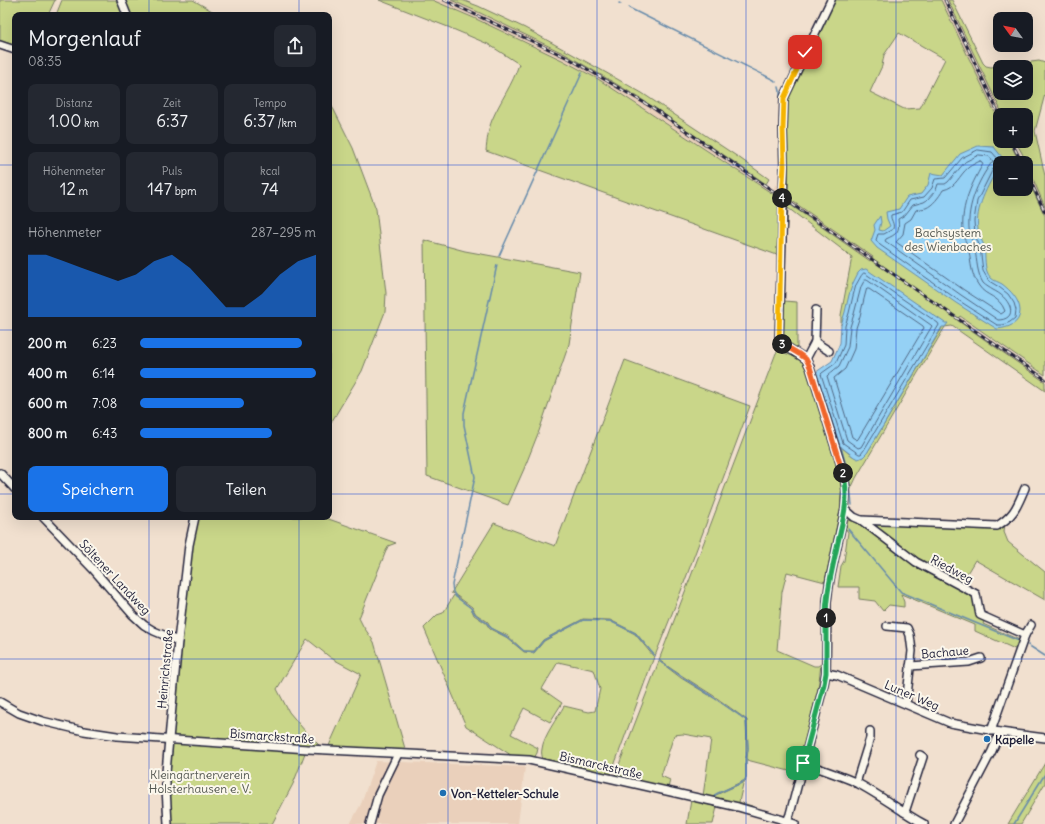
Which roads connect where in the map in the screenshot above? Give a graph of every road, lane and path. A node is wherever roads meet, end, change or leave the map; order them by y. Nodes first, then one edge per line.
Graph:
1 (121, 0) edge
2 (831, 0) edge
3 (127, 12) edge
4 (0, 45) edge
5 (12, 49) edge
6 (816, 310) dead end
7 (815, 342) junction
8 (829, 351) dead end
9 (806, 359) junction
10 (0, 474) edge
11 (12, 486) edge
12 (1025, 488) dead end
13 (845, 509) junction
14 (844, 517) junction
15 (854, 517) junction
16 (46, 520) edge
17 (194, 520) edge
18 (861, 520) junction
19 (1031, 625) dead end
20 (887, 626) dead end
21 (1025, 635) junction
22 (178, 641) junction
23 (981, 658) dead end
24 (910, 666) junction
25 (826, 673) junction
26 (0, 702) edge
27 (906, 704) junction
28 (991, 730) junction
29 (870, 731) dead end
30 (1000, 732) junction
31 (1045, 738) edge
32 (170, 740) junction
33 (398, 754) junction
34 (920, 755) dead end
35 (803, 763) junction
36 (856, 783) junction
37 (904, 812) junction
38 (786, 822) edge
39 (168, 824) edge
40 (370, 824) edge
41 (795, 824) edge
42 (924, 824) edge
43 (954, 824) edge

1 - 3 street
2 - 9 street
4 - 5 street
6 - 7 street
7 - 8 street
7 - 9 street
9 - 13 street
10 - 11 street
12 - 18 street, Riedweg
13 - 14 street
13 - 15 street, Riedweg
14 - 15 street, Riedweg
14 - 25 street
15 - 18 street, Riedweg
16 - 22 street, Söltener Landweg
17 - 22 street, Heinrichstraße
18 - 21 street, Riedweg
19 - 21 street
20 - 24 street
21 - 28 street
22 - 32 street, Heinrichstraße
23 - 24 street, Bachaue
24 - 27 street
25 - 27 street, Luner Weg
25 - 35 street
26 - 32 street, Bismarckstraße
27 - 28 street, Luner Weg
28 - 30 street, Luner Weg
29 - 36 street
30 - 31 street, Luner Weg
30 - 43 street
32 - 33 street, Bismarckstraße
32 - 39 street, Heinrichstraße
33 - 38 street, Bismarckstraße
33 - 40 street
34 - 37 street
35 - 36 street
35 - 38 street
36 - 37 street
37 - 42 street
38 - 41 street, Bismarckstraße

